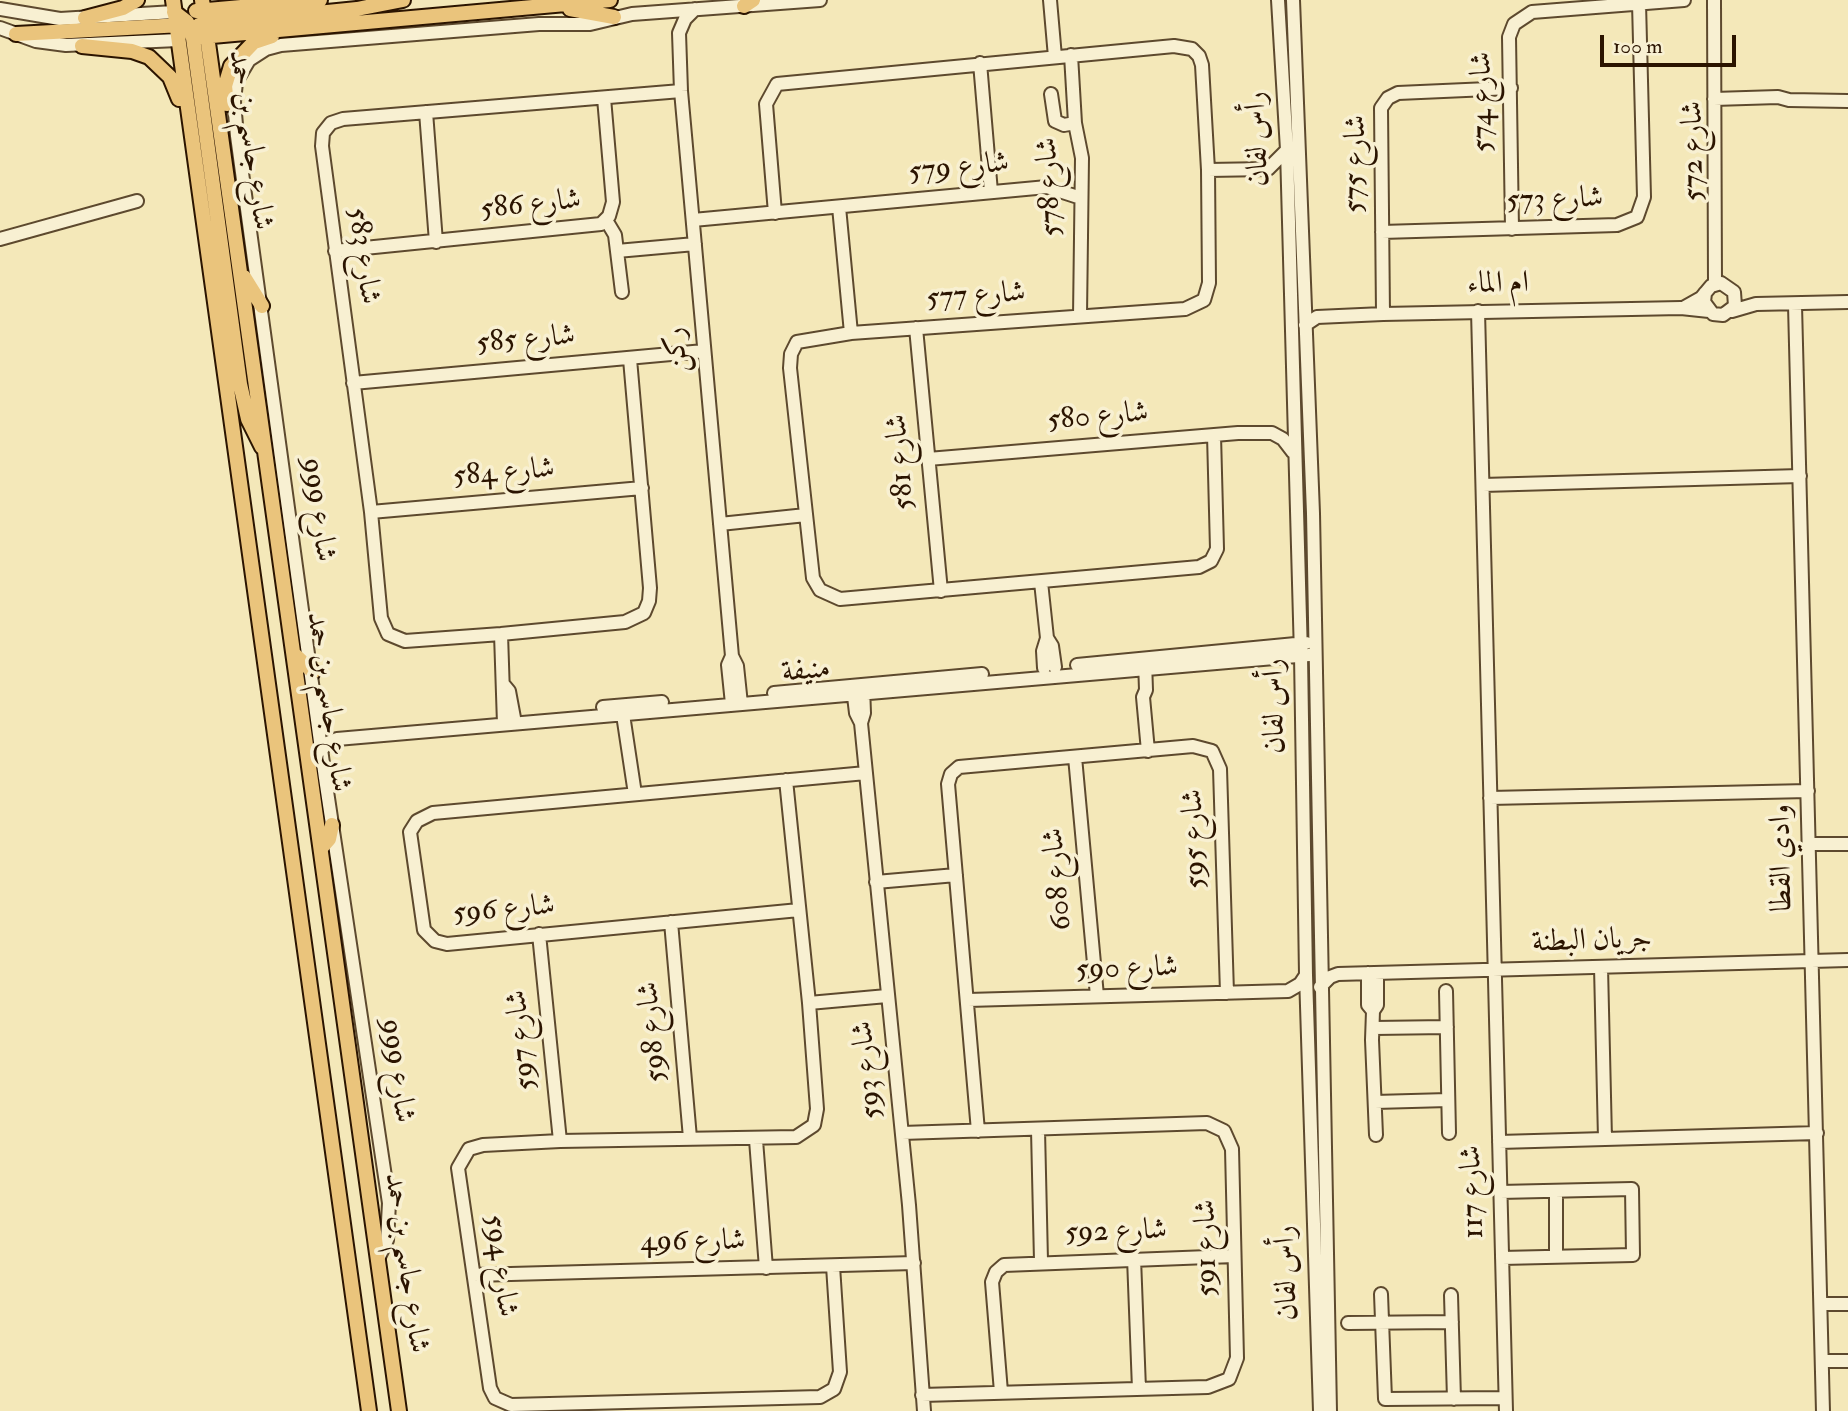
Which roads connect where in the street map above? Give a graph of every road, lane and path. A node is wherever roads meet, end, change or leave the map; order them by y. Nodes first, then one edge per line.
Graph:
1 (137, 0) edge
2 (319, 0) edge
3 (403, 0) edge
4 (610, 0) edge
5 (820, 0) edge
6 (1050, 0) edge
7 (1278, 0) edge
8 (1293, 0) edge
9 (1684, 0) edge
10 (1714, 0) edge
11 (749, 3) edge
12 (1639, 3) junction
13 (548, 6) junction
14 (0, 9) edge
15 (695, 9) junction
16 (656, 12) junction
17 (614, 17) junction
18 (85, 19) junction
19 (190, 20) edge
20 (0, 28) edge
21 (291, 28) junction
22 (16, 34) junction
23 (679, 40) junction
24 (82, 46) junction
25 (1071, 55) junction
26 (1055, 57) junction
27 (980, 64) junction
28 (1511, 88) junction
29 (681, 91) junction
30 (1051, 94) dead end
31 (604, 97) junction
32 (1717, 102) junction
33 (1848, 102) edge
34 (426, 112) junction
35 (189, 122) junction
36 (1075, 123) junction
37 (222, 140) junction
38 (1287, 149) junction
39 (1268, 169) junction
40 (1208, 170) junction
41 (1287, 190) junction
42 (991, 192) junction
43 (1082, 198) junction
44 (137, 201) dead end
45 (839, 207) junction
46 (775, 213) junction
47 (606, 220) junction
48 (693, 220) junction
49 (1512, 229) junction
50 (1382, 232) junction
51 (0, 239) edge
52 (436, 242) junction
53 (695, 244) junction
54 (335, 251) junction
55 (617, 251) junction
56 (240, 270) junction
57 (1721, 289) junction
58 (622, 292) dead end
59 (1848, 302) edge
60 (1756, 304) junction
61 (1304, 305) junction
62 (1795, 305) junction
63 (262, 306) junction
64 (1681, 308) junction
65 (1478, 311) junction
66 (1709, 311) junction
67 (1732, 311) junction
68 (1383, 314) junction
69 (1080, 316) junction
70 (1317, 317) junction
71 (1305, 325) junction
72 (916, 328) junction
73 (851, 333) junction
74 (704, 351) junction
75 (630, 359) junction
76 (353, 383) junction
77 (1292, 411) junction
78 (1272, 433) junction
79 (1214, 435) junction
80 (1293, 452) junction
81 (266, 454) junction
82 (928, 459) junction
83 (1800, 476) junction
84 (1483, 485) junction
85 (642, 488) junction
86 (370, 512) junction
87 (806, 515) junction
88 (720, 524) junction
89 (1041, 582) junction
90 (941, 591) junction
91 (501, 634) junction
92 (1301, 649) junction
93 (1316, 649) junction
94 (294, 654) junction
95 (1141, 664) junction
96 (1050, 668) junction
97 (313, 672) junction
98 (858, 690) junction
99 (736, 700) junction
100 (627, 709) junction
101 (509, 720) junction
102 (318, 726) junction
103 (321, 751) junction
104 (1148, 751) junction
105 (1074, 757) junction
106 (866, 773) junction
107 (786, 780) junction
108 (1808, 791) junction
109 (635, 794) junction
110 (1490, 798) junction
111 (332, 825) junction
112 (1809, 844) junction
113 (1848, 844) edge
114 (321, 848) junction
115 (957, 875) junction
116 (876, 882) junction
117 (799, 910) junction
118 (671, 922) junction
119 (539, 934) junction
120 (1305, 935) junction
121 (1319, 935) junction
122 (1848, 960) edge
123 (1811, 961) junction
124 (1320, 963) junction
125 (1601, 967) junction
126 (1495, 971) junction
127 (1373, 973) junction
128 (1338, 974) junction
129 (1306, 975) junction
130 (1320, 987) junction
131 (1288, 991) junction
132 (1446, 991) dead end
133 (1227, 993) junction
134 (887, 996) junction
135 (1097, 996) junction
136 (968, 1000) junction
137 (809, 1003) junction
138 (1307, 1010) junction
139 (1447, 1027) junction
140 (1374, 1028) junction
141 (1448, 1100) junction
142 (1375, 1102) junction
143 (1038, 1130) junction
144 (978, 1131) junction
145 (902, 1133) junction
146 (1449, 1133) dead end
147 (1817, 1133) junction
148 (1376, 1135) dead end
149 (690, 1138) junction
150 (756, 1139) junction
151 (1605, 1139) junction
152 (560, 1141) junction
153 (1499, 1142) junction
154 (1556, 1191) junction
155 (1500, 1192) junction
156 (1234, 1256) junction
157 (1556, 1256) junction
158 (1135, 1258) junction
159 (1502, 1258) junction
160 (378, 1259) junction
161 (1041, 1261) junction
162 (914, 1263) junction
163 (833, 1266) junction
164 (766, 1268) junction
165 (474, 1275) junction
166 (1381, 1294) dead end
167 (1451, 1295) dead end
168 (1821, 1304) junction
169 (1848, 1304) edge
170 (1452, 1322) junction
171 (1348, 1323) dead end
172 (1381, 1323) junction
173 (1848, 1361) edge
174 (1823, 1362) junction
175 (1139, 1389) junction
176 (1001, 1392) junction
177 (922, 1395) junction
178 (1454, 1399) junction
179 (1505, 1405) edge
180 (369, 1411) edge
181 (399, 1411) edge
182 (924, 1411) edge
183 (1320, 1411) edge
184 (1330, 1411) edge
185 (1823, 1411) edge

1 - 18 main road
2 - 19 main road
3 - 19 main road
4 - 13 main road
5 - 11 street
6 - 26 street
7 - 38 street, رأس لفان
8 - 61 street, رأس لفان
9 - 12 street, شارع 574
10 - 32 street, شارع 572
11 - 15 street
12 - 28 street, شارع 574
12 - 49 street, شارع 573
13 - 17 main road
13 - 21 main road
14 - 18 street
15 - 16 street
15 - 23 street, ركن
16 - 17 street
16 - 23 street
17 - 63 street, شارع 999
18 - 19 street
19 - 21 main road
19 - 22 main road
19 - 24 street
19 - 35 main road, شارع جاسم بن حمد
19 - 37 main road, شارع جاسم بن حمد
19 - 81 main road
20 - 22 street
21 - 37 main road
22 - 24 street
23 - 29 street, ركن
24 - 35 main road
25 - 26 street, شارع 577
25 - 36 street, شارع 578
25 - 40 street, شارع 577
26 - 27 street, شارع 577
27 - 42 street
27 - 46 street, شارع 577
28 - 49 street, شارع 574
28 - 50 street, شارع 575
29 - 31 street, شارع 583
29 - 48 street, ركن
30 - 36 street
31 - 34 street, شارع 583
31 - 47 street, شارع 586
32 - 33 street
32 - 57 street, شارع 572
34 - 52 street
34 - 54 street, شارع 583
35 - 180 main road, شارع جاسم بن حمد
36 - 43 street, شارع 578
37 - 56 main road, شارع جاسم بن حمد
38 - 39 street
38 - 41 street, رأس لفان
39 - 40 street
39 - 41 street
40 - 69 street, شارع 577
41 - 77 street, رأس لفان
42 - 43 street, شارع 579
42 - 45 street, شارع 579
43 - 69 street, شارع 578
44 - 51 street
45 - 46 street, شارع 579
45 - 73 street
46 - 48 street, شارع 579
47 - 52 street, شارع 586
47 - 55 street
48 - 53 street, ركن
49 - 50 street, شارع 573
50 - 68 street, شارع 575
52 - 54 street, شارع 586
53 - 55 street
53 - 74 street, ركن
54 - 76 street, شارع 583
55 - 58 street
56 - 63 main road
56 - 81 main road, شارع جاسم بن حمد
57 - 60 street
57 - 64 street
57 - 66 street, شارع 572
57 - 67 street
59 - 62 street
60 - 62 street
60 - 67 street
61 - 70 street
61 - 71 street, رأس لفان
62 - 83 street, وادي القطا
63 - 97 street, شارع 999
64 - 65 street, ام الماء
64 - 66 street, ام الماء
65 - 68 street, ام الماء
65 - 84 street, شارع 117
66 - 67 street, ام الماء
68 - 70 street, ام الماء
69 - 72 street, شارع 577
70 - 71 street
71 - 93 street, رأس لفان
72 - 73 street, شارع 577
72 - 82 street, شارع 581
73 - 87 street, شارع 577
74 - 75 street, شارع 585
74 - 88 street, ركن
75 - 76 street, شارع 585
75 - 85 street, شارع 583
76 - 86 street, شارع 583
77 - 78 street
77 - 80 street, رأس لفان
78 - 79 street, شارع 580
78 - 80 street
79 - 82 street, شارع 580
79 - 89 street, شارع 577
80 - 92 street, رأس لفان
81 - 94 main road, شارع جاسم بن حمد
82 - 90 street, شارع 581
83 - 84 street
83 - 108 street, وادي القطا
84 - 110 street, شارع 117
85 - 86 street, شارع 584
85 - 91 street, شارع 583
86 - 91 street, شارع 583
87 - 88 street
87 - 90 street, شارع 577
88 - 99 street, ركن
89 - 90 street, شارع 577
89 - 96 street
91 - 101 street
92 - 93 street, منيفة
92 - 95 street, منيفة
92 - 120 street, رأس لفان
93 - 121 street, رأس لفان
94 - 97 main road
94 - 114 main road, شارع جاسم بن حمد
95 - 96 street, منيفة
95 - 98 street, منيفة
95 - 104 street
96 - 98 street, منيفة
97 - 102 street, شارع 999
98 - 99 street, منيفة
98 - 106 street, شارع 593
99 - 100 street, منيفة
100 - 101 street, منيفة
100 - 109 street
101 - 102 street, منيفة
101 - 103 street, منيفة
102 - 103 street, شارع 999
103 - 111 street, شارع 999
104 - 105 street, شارع 595
104 - 133 street, شارع 595
105 - 115 street, شارع 595
105 - 135 street, شارع 608
106 - 107 street, شارع 596
106 - 116 street, شارع 593
107 - 109 street, شارع 596
107 - 117 street, شارع 594
108 - 110 street
108 - 112 street, وادي القطا
109 - 119 street, شارع 596
110 - 126 street, شارع 117
111 - 114 main road
111 - 160 street, شارع 999
112 - 113 street
112 - 123 street, وادي القطا
114 - 160 main road, شارع جاسم بن حمد
115 - 116 street
115 - 136 street, شارع 595
116 - 134 street, شارع 593
117 - 118 street, شارع 596
117 - 137 street, شارع 594
118 - 119 street, شارع 596
118 - 149 street, شارع 598
119 - 152 street, شارع 597
120 - 121 street
120 - 129 street, رأس لفان
121 - 124 street, رأس لفان
122 - 123 street, جريان البطنة
123 - 125 street, جريان البطنة
123 - 147 street, وادي القطا
124 - 128 street
124 - 130 street, رأس لفان
125 - 126 street, جريان البطنة
125 - 151 street
126 - 127 street, جريان البطنة
126 - 153 street, شارع 117
127 - 128 street, جريان البطنة
127 - 140 street
128 - 130 street
129 - 131 street
129 - 138 street, رأس لفان
130 - 184 street, رأس لفان
131 - 133 street, شارع 590
131 - 138 street
132 - 139 street
133 - 135 street, شارع 590
134 - 137 street
134 - 145 street, شارع 593
135 - 136 street, شارع 590
136 - 144 street, شارع 595
137 - 150 street, شارع 594
138 - 183 street, رأس لفان
139 - 140 street
139 - 141 street
140 - 142 street
141 - 142 street
141 - 146 street
142 - 148 street
143 - 144 street, شارع 591
143 - 156 street, شارع 591
143 - 161 street, شارع 592
144 - 145 street, شارع 591
145 - 162 street, شارع 593
147 - 151 street
147 - 168 street, وادي القطا
149 - 150 street, شارع 594
149 - 152 street, شارع 594
150 - 164 street
151 - 153 street
152 - 165 street, شارع 594
153 - 155 street, شارع 117
154 - 155 street
154 - 157 street
154 - 157 street
155 - 159 street, شارع 117
156 - 158 street, شارع 592
156 - 175 street, شارع 591
157 - 159 street
158 - 161 street, شارع 592
158 - 175 street
159 - 179 street, شارع 117
160 - 181 main road, شارع جاسم بن حمد
161 - 176 street, شارع 592
162 - 163 street, شارع 496
162 - 177 street, شارع 593
163 - 164 street, شارع 496
163 - 165 street, شارع 594
164 - 165 street, شارع 496
166 - 172 street
167 - 170 street
168 - 169 street
168 - 174 street, وادي القطا
170 - 172 street
170 - 178 street
171 - 172 street
172 - 178 street
173 - 174 street
174 - 185 street, وادي القطا
175 - 176 street, شارع 591
176 - 177 street, شارع 591
177 - 182 street, شارع 593
178 - 179 street

